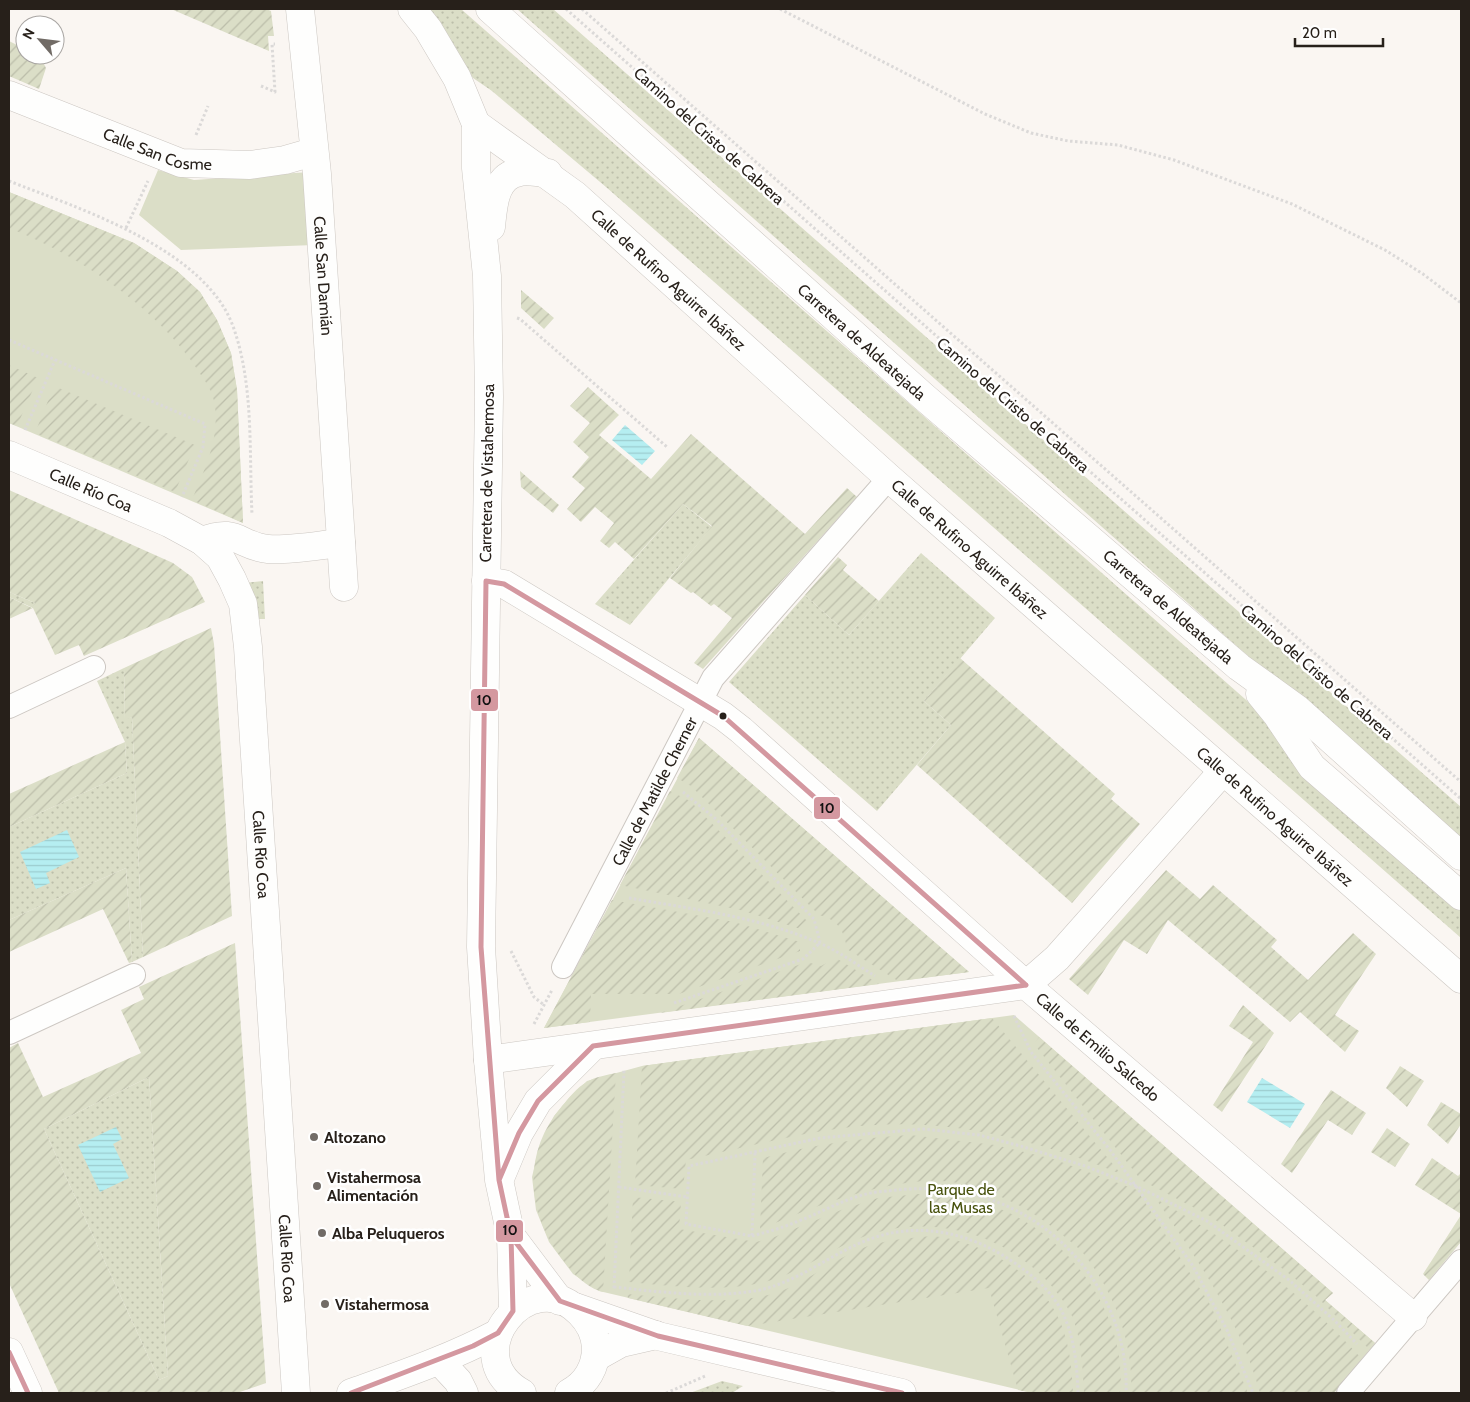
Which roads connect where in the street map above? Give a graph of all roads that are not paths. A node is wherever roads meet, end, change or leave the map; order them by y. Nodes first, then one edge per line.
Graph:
1 (300, 9) edge
2 (412, 9) edge
3 (490, 9) edge
4 (9, 95) edge
5 (476, 124) junction
6 (313, 152) junction
7 (548, 173) junction
8 (487, 276) junction
9 (16, 444) edge
10 (889, 478) junction
11 (202, 541) junction
12 (342, 543) junction
13 (486, 581) junction
14 (344, 587) dead end
15 (94, 667) dead end
16 (1239, 667) junction
17 (699, 702) junction
18 (9, 707) edge
19 (1223, 771) junction
20 (1461, 856) edge
21 (1461, 896) edge
22 (563, 967) road end
23 (134, 975) dead end
24 (1461, 979) edge
25 (1021, 997) junction
26 (9, 1033) edge
27 (593, 1046) junction
28 (488, 1060) junction
29 (499, 1180) junction
30 (511, 1236) junction
31 (1461, 1261) edge
32 (567, 1304) junction
33 (1413, 1317) junction
34 (505, 1322) junction
35 (656, 1335) junction
36 (9, 1352) edge
37 (596, 1357) junction
38 (444, 1366) junction
39 (417, 1370) junction
40 (499, 1379) edge
41 (576, 1391) edge
42 (28, 1393) edge
43 (296, 1393) edge
44 (351, 1393) edge
45 (464, 1393) edge
46 (522, 1393) edge
47 (902, 1393) edge
48 (1348, 1393) edge

1 - 6 street, Calle San Damián
2 - 5 street, Carretera de Vistahermosa
3 - 16 street, Carretera de Aldeatejada
4 - 6 street, Calle San Cosme
5 - 7 street, Calle de Rufino Aguirre Ibáñez
5 - 8 street, Carretera de Vistahermosa
6 - 12 street, Calle San Damián
7 - 8 street, Carretera de Vistahermosa
7 - 10 street, Calle de Rufino Aguirre Ibáñez
8 - 13 street, Carretera de Vistahermosa
9 - 11 street, Calle Río Coa
10 - 17 street, Calle de Matilde Cherner
10 - 19 street, Calle de Rufino Aguirre Ibáñez
11 - 12 street
11 - 43 street, Calle Río Coa
12 - 14 street, Calle San Damián
13 - 17 street, Calle de Emilio Salcedo
13 - 28 street, Carretera de Vistahermosa
15 - 18 street
16 - 20 street, Carretera de Aldeatejada
16 - 21 street, Carretera de Aldeatejada
17 - 22 street, Calle de Matilde Cherner
17 - 25 street, Calle de Emilio Salcedo
19 - 24 street, Calle de Rufino Aguirre Ibáñez
19 - 25 street
23 - 26 street
25 - 27 street
25 - 33 street, Calle de Emilio Salcedo
27 - 28 street
27 - 29 street
28 - 29 street, Carretera de Vistahermosa
29 - 30 street, Carretera de Vistahermosa
30 - 32 street, Carretera de Vistahermosa
30 - 34 street, Carretera de Vistahermosa
31 - 33 street
32 - 34 street
32 - 35 street
32 - 37 street, Carretera de Vistahermosa
33 - 48 street
34 - 39 street
34 - 40 street, Carretera de Vistahermosa
35 - 37 street
35 - 47 street
36 - 42 street
37 - 41 street
38 - 39 street
38 - 40 street
38 - 45 street
39 - 44 street
40 - 46 street

